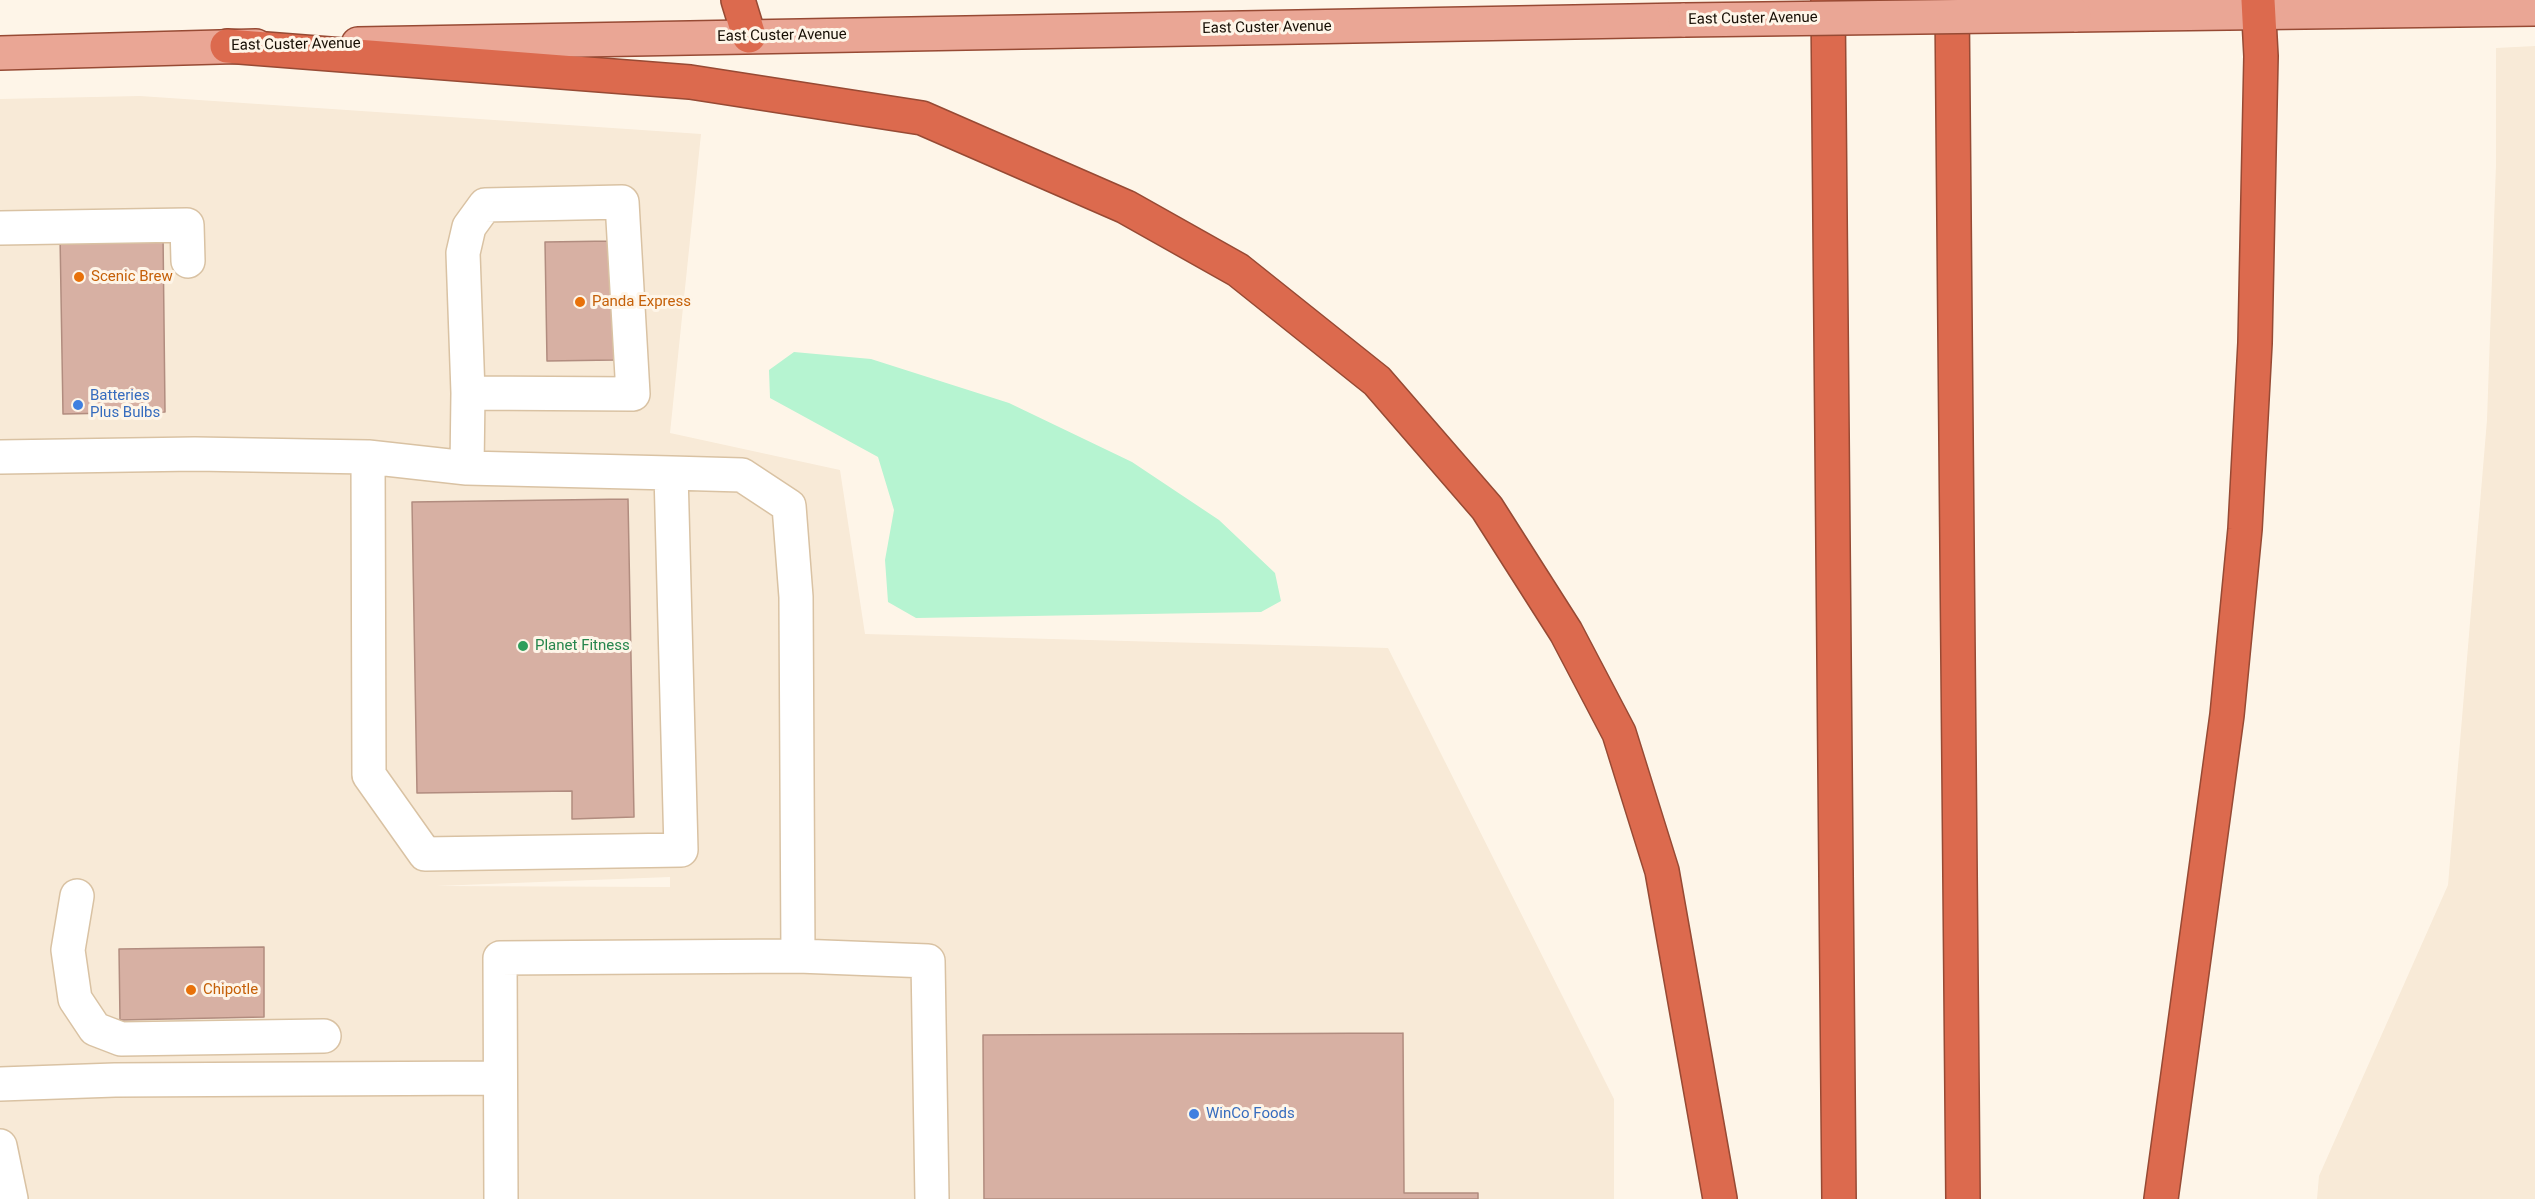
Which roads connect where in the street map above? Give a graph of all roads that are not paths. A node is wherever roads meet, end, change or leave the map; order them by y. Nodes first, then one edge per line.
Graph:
1 (738, 0) edge
2 (1808, 0) edge
3 (1828, 0) edge
4 (1952, 0) edge
5 (2258, 7) edge
6 (2535, 9) edge
7 (749, 36) junction
8 (227, 46) junction
9 (0, 53) edge
10 (0, 228) edge
11 (1830, 250) junction
12 (188, 261) dead end
13 (468, 393) junction
14 (0, 457) edge
15 (368, 457) junction
16 (467, 468) junction
17 (671, 473) junction
18 (77, 896) dead end
19 (798, 956) junction
20 (324, 1036) dead end
21 (500, 1078) junction
22 (0, 1084) edge
23 (0, 1146) edge
24 (11, 1199) edge
25 (501, 1199) edge
26 (932, 1199) edge
27 (1720, 1199) edge
28 (1839, 1199) edge
29 (1964, 1199) edge
30 (2162, 1199) edge

1 - 7 highway
2 - 11 highway
3 - 11 highway
4 - 29 highway
5 - 6 main road, East Custer Avenue
5 - 7 main road, East Custer Avenue, bridge
5 - 30 highway
7 - 8 main road, East Custer Avenue
8 - 9 main road, East Custer Avenue
8 - 27 highway
10 - 12 street
11 - 28 highway
13 - 13 street
13 - 16 street
14 - 15 street
15 - 16 street
15 - 17 street
16 - 17 street
17 - 19 street
18 - 20 street
19 - 21 street
19 - 26 street
21 - 22 street
21 - 25 street
23 - 24 street

